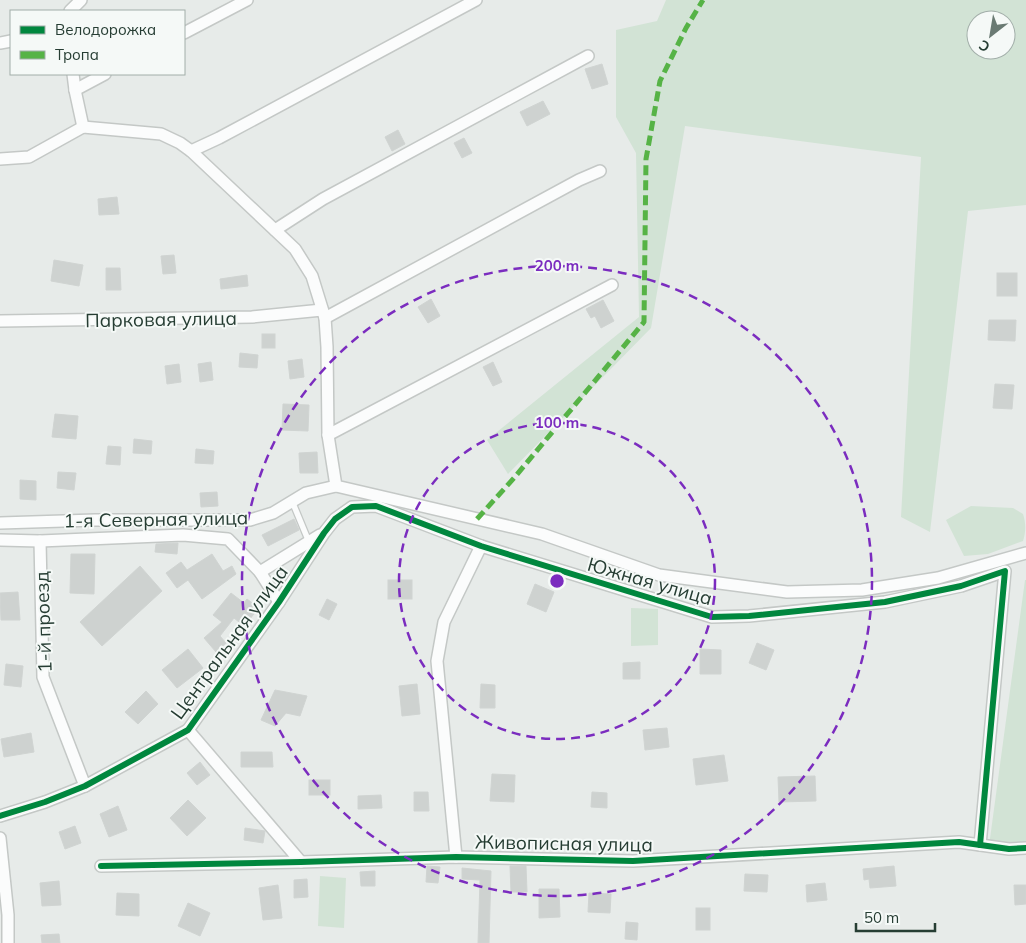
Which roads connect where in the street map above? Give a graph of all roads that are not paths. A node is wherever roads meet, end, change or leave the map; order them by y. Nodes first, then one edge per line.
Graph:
1 (81, 0) edge
2 (248, 0) edge
3 (476, 0) edge
4 (69, 10) edge
5 (185, 32) edge
6 (588, 56) dead end
7 (74, 75) edge
8 (103, 75) edge
9 (75, 90) junction
10 (83, 126) junction
11 (191, 151) junction
12 (0, 159) edge
13 (600, 171) dead end
14 (275, 230) junction
15 (612, 285) dead end
16 (324, 314) junction
17 (0, 321) edge
18 (328, 435) junction
19 (336, 486) junction
20 (292, 501) junction
21 (352, 507) joint
22 (0, 523) edge
23 (324, 533) junction
24 (0, 540) edge
25 (40, 541) junction
26 (309, 542) junction
27 (481, 546) junction
28 (1026, 553) edge
29 (260, 572) junction
30 (279, 602) junction
31 (188, 730) junction
32 (85, 786) junction
33 (0, 816) edge
34 (0, 838) edge
35 (980, 845) junction
36 (1026, 848) edge
37 (456, 857) junction
38 (300, 862) junction
39 (101, 866) dead end
40 (8, 943) edge

1 - 4 street
2 - 5 street
3 - 11 street
6 - 14 street
7 - 9 street
8 - 9 street
9 - 10 street
10 - 11 street
10 - 12 street
11 - 14 street
13 - 16 street
14 - 16 street
15 - 18 street
16 - 17 street, Парковая улица
16 - 18 street
18 - 19 street
19 - 20 street, 1-я Северная улица
19 - 28 street
20 - 22 street, 1-я Северная улица
20 - 26 lane
21 - 23 street, Центральная улица
21 - 27 street, Южная улица
23 - 26 street
23 - 30 street, Центральная улица
24 - 25 street
25 - 29 street
25 - 32 street, 1-й проезд
26 - 29 street
27 - 35 street, Южная улица
27 - 37 street
29 - 30 street
30 - 31 street, Центральная улица
31 - 32 street, Центральная улица
31 - 38 street
32 - 33 street, Центральная улица
34 - 40 street
35 - 36 street, Живописная улица
35 - 37 street, Живописная улица
37 - 38 street, Живописная улица
38 - 39 street, Живописная улица

